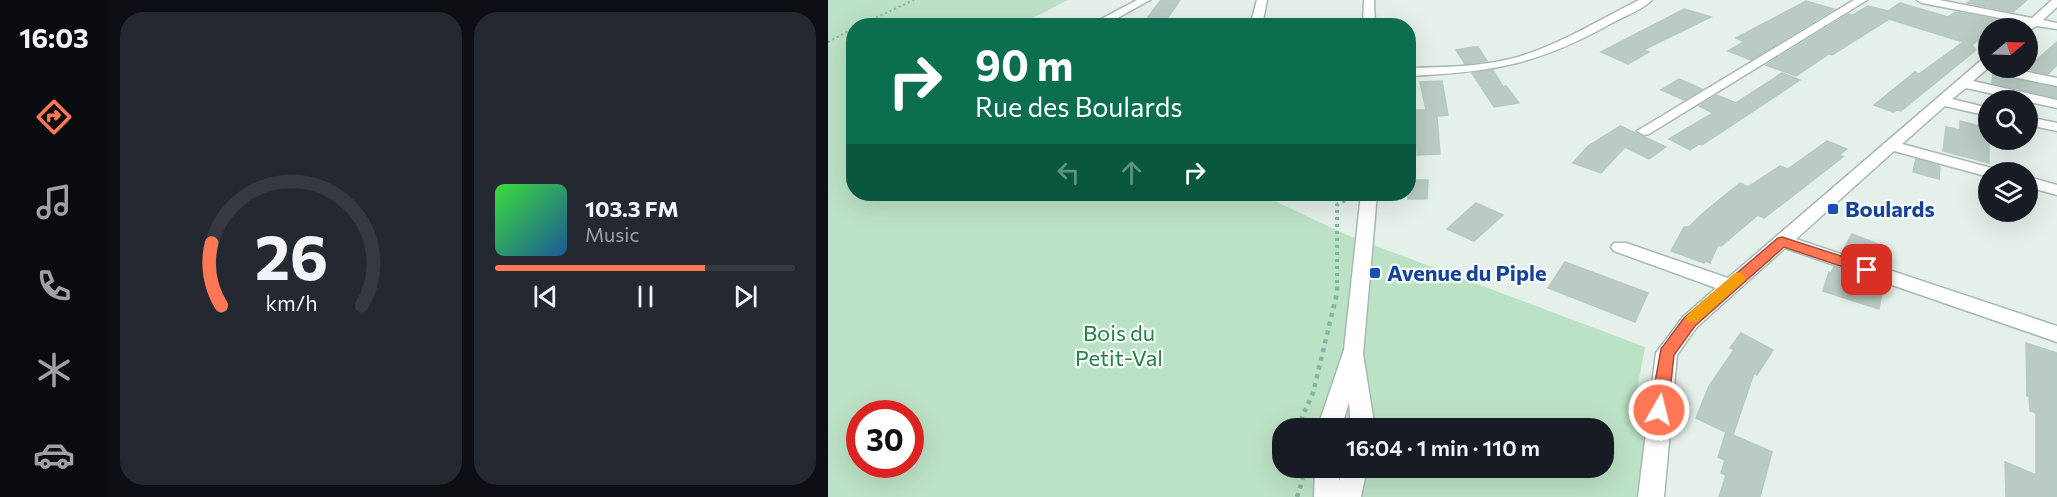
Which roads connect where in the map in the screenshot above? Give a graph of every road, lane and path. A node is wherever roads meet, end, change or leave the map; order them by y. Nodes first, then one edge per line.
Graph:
1 (914, 0) edge
2 (1145, 0) edge
3 (1262, 0) edge
4 (1369, 0) edge
5 (1647, 0) edge
6 (1862, 0) edge
7 (1922, 0) edge
8 (2057, 1) edge
9 (875, 18) edge
10 (1109, 18) edge
11 (1258, 18) edge
12 (1369, 18) edge
13 (2000, 18) edge
14 (2038, 19) edge
15 (2038, 25) edge
16 (2057, 26) edge
17 (846, 32) edge
18 (828, 42) edge
19 (1416, 72) edge
20 (1978, 72) edge
21 (2037, 78) edge
22 (2057, 82) edge
23 (1963, 83) junction
24 (1942, 101) junction
25 (2057, 104) edge
26 (1978, 109) edge
27 (2038, 123) edge
28 (2057, 127) edge
29 (1644, 131) dead end
30 (1891, 146) junction
31 (1978, 169) edge
32 (2038, 185) edge
33 (2057, 190) edge
34 (1344, 201) edge
35 (1368, 201) edge
36 (1782, 241) junction
37 (1620, 247) dead end
38 (1729, 286) junction
39 (2057, 334) edge
40 (1354, 350) junction
41 (1302, 418) edge
42 (1332, 418) edge
43 (1362, 418) edge
44 (1303, 478) edge
45 (1327, 478) edge
46 (1353, 478) edge
47 (1297, 497) edge
48 (1327, 497) edge
49 (1348, 497) edge
50 (1651, 497) edge

1 - 9 path
2 - 10 street
3 - 11 street
4 - 12 street
5 - 19 street
6 - 29 street
7 - 13 street
8 - 14 street
15 - 16 street
17 - 18 path
20 - 23 street
21 - 22 street
23 - 24 street
23 - 25 street
24 - 26 street
24 - 30 street
27 - 28 street
30 - 31 street
30 - 36 street
32 - 33 street
34 - 41 path
35 - 40 street
36 - 38 street
36 - 39 street
37 - 38 street
38 - 50 street
40 - 42 street
40 - 43 street
44 - 47 path
45 - 48 street
46 - 49 street

